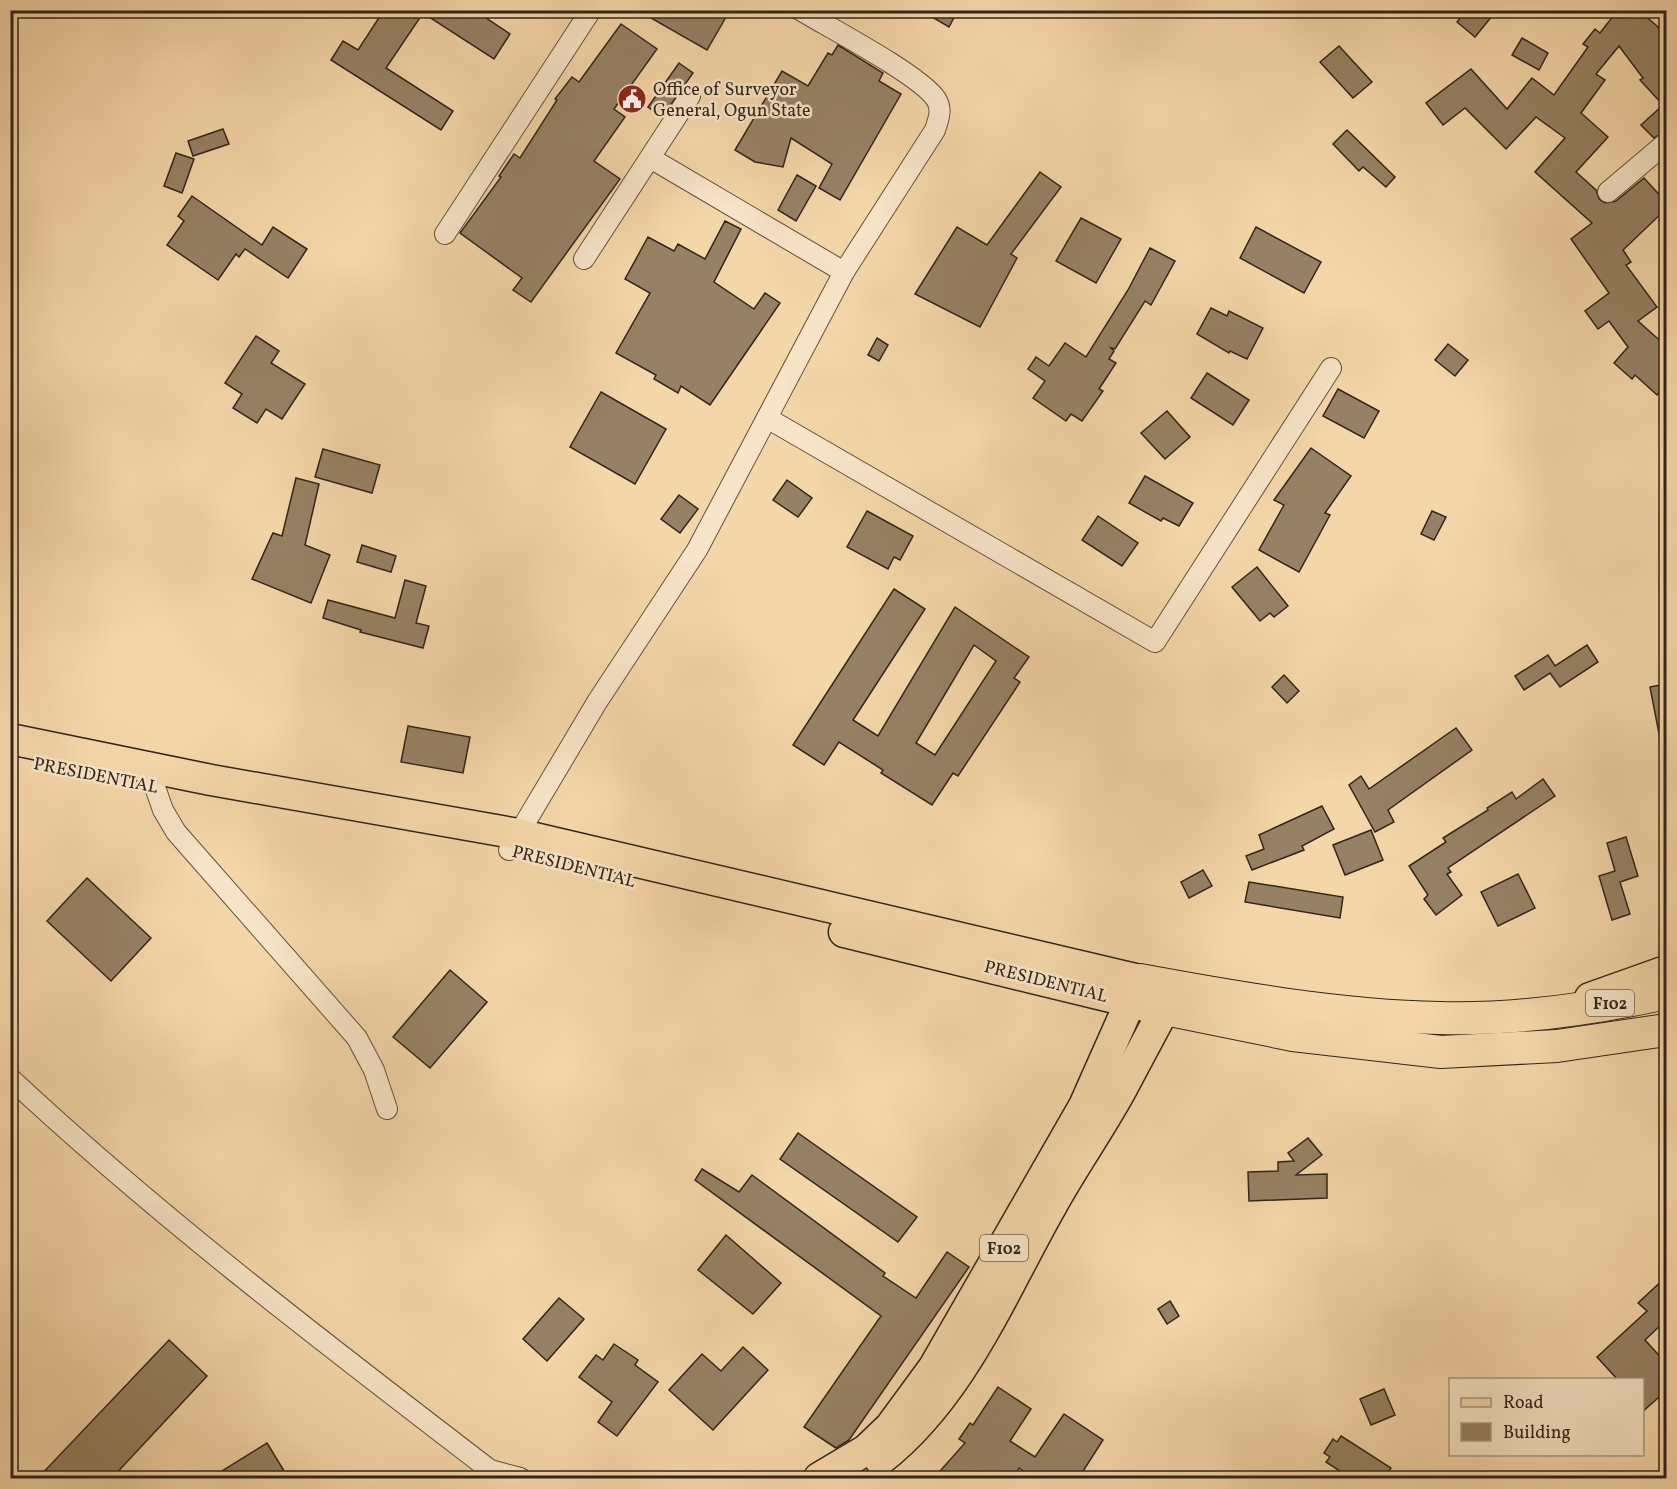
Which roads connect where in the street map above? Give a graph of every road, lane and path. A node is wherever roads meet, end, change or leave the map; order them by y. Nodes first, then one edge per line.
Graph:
1 (591, 10) edge
2 (801, 10) edge
3 (690, 96) dead end
4 (1666, 143) edge
5 (652, 159) junction
6 (1608, 192) dead end
7 (446, 234) dead end
8 (584, 259) dead end
9 (844, 272) junction
10 (1331, 368) dead end
11 (767, 418) junction
12 (10, 739) edge
13 (10, 758) edge
14 (155, 787) junction
15 (514, 842) junction
16 (1666, 971) edge
17 (1135, 991) junction
18 (1666, 993) edge
19 (1170, 998) junction
20 (1552, 1012) junction
21 (1666, 1030) edge
22 (1666, 1045) edge
23 (1557, 1046) junction
24 (10, 1078) edge
25 (387, 1109) dead end
26 (493, 1474) edge
27 (520, 1479) edge
28 (819, 1479) edge
29 (853, 1479) edge

1 - 7 street
2 - 9 street
3 - 5 street
4 - 6 street
5 - 8 street
5 - 9 street
9 - 11 street
10 - 11 street
11 - 15 street
12 - 15 main road
13 - 14 main road, PRESIDENTIAL
14 - 15 main road, PRESIDENTIAL
14 - 25 street
15 - 17 main road
16 - 20 main road
17 - 19 highway, F102
17 - 28 main road, F102
18 - 20 highway, F102
19 - 20 highway, F102
19 - 23 highway, F102
19 - 29 main road, F102
21 - 23 highway, F102
22 - 23 main road
24 - 26 street
26 - 27 street

